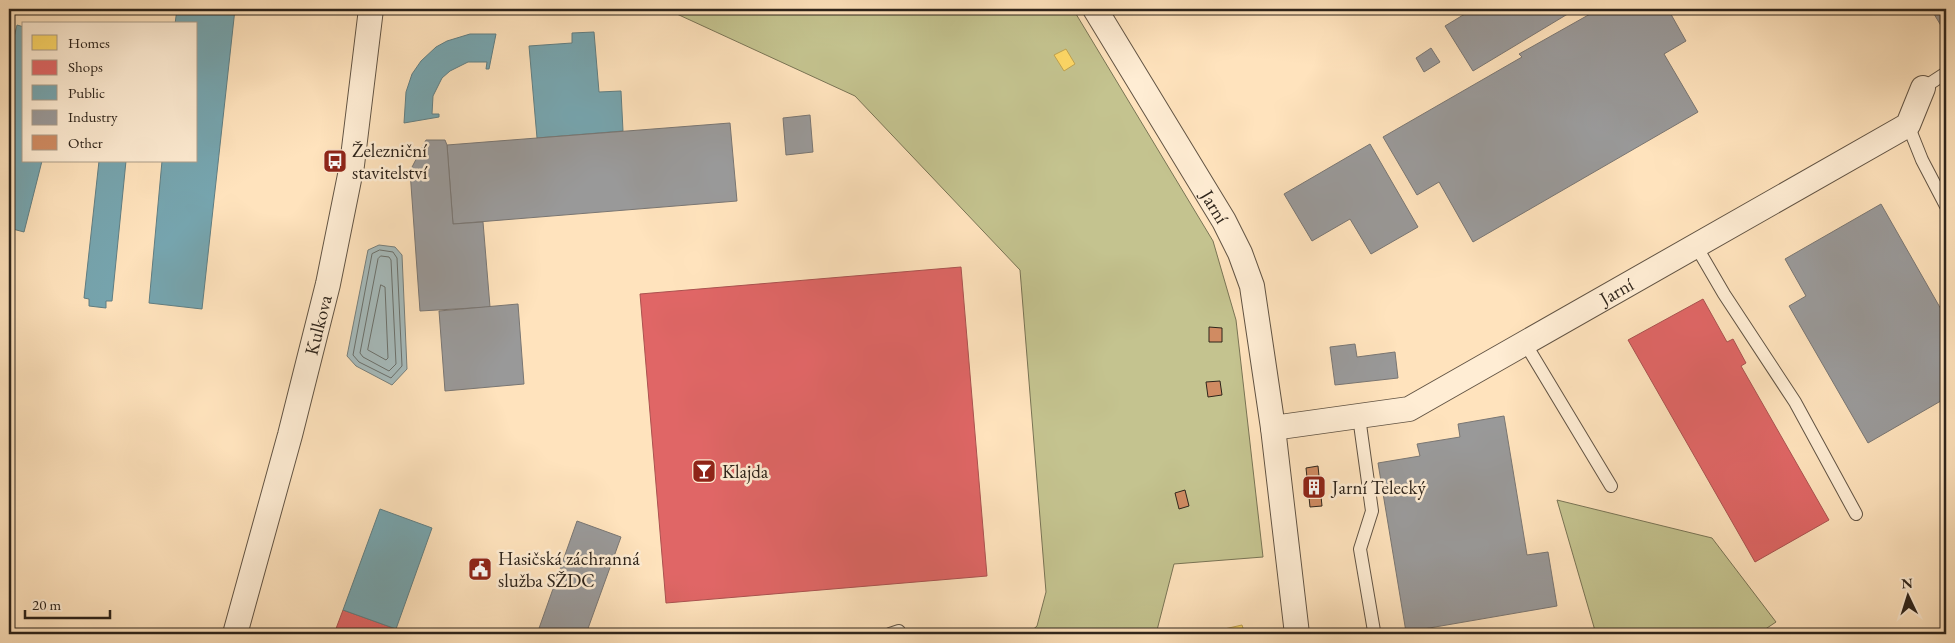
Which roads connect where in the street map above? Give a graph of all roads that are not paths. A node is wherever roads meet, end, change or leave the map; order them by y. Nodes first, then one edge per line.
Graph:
1 (371, 9) edge
2 (1095, 9) edge
3 (1946, 74) edge
4 (1923, 88) joint
5 (1908, 125) junction
6 (1946, 206) edge
7 (1696, 246) junction
8 (1525, 343) junction
9 (1359, 417) junction
10 (1273, 428) junction
11 (1611, 486) dead end
12 (1856, 514) dead end
13 (1374, 630) dead end
14 (235, 634) edge
15 (1297, 634) edge

1 - 14 street, Kulkova
2 - 10 street, Jarní
3 - 4 lane
4 - 5 street
5 - 6 lane
5 - 7 street, Jarní
7 - 8 street, Jarní
7 - 12 lane
8 - 9 street, Jarní
8 - 11 lane
9 - 10 street, Jarní
9 - 13 lane
10 - 15 street, Jarní

